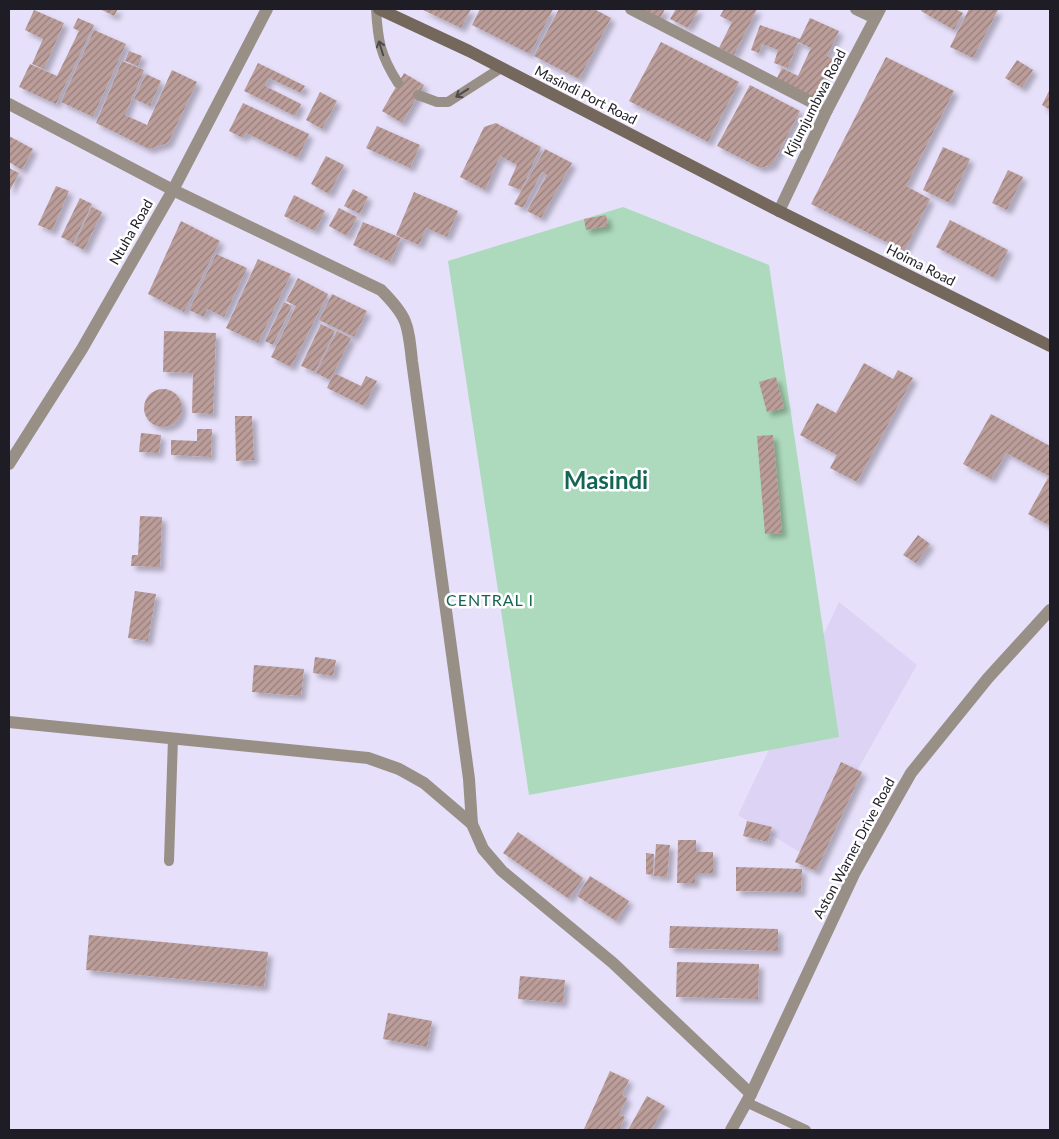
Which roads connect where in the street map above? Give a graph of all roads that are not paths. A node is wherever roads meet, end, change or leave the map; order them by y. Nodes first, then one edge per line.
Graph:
1 (267, 9) edge
2 (378, 9) edge
3 (631, 9) edge
4 (856, 9) edge
5 (877, 13) edge
6 (501, 68) junction
7 (398, 83) dead end
8 (418, 96) dead end
9 (9, 104) edge
10 (827, 110) junction
11 (172, 190) junction
12 (779, 211) junction
13 (1050, 346) edge
14 (9, 464) edge
15 (1050, 610) edge
16 (9, 722) edge
17 (173, 738) junction
18 (472, 824) junction
19 (169, 861) dead end
20 (748, 1098) junction
21 (731, 1130) edge
22 (806, 1130) edge

1 - 11 street, Ntuha Road
2 - 6 main road, Masindi Port Road
7 -> 2 lane
3 - 10 street
4 - 5 street
5 - 10 street, Kijumjumbwa Road
6 -> 8 lane
6 - 12 main road, Masindi Port Road
9 - 11 street
10 - 12 street, Kijumjumbwa Road
11 - 14 street, Ntuha Road
11 - 18 street
12 - 13 main road, Hoima Road
15 - 20 street, Aston Warner Drive Road
16 - 17 street
17 - 18 street
17 - 19 lane
18 - 20 street
20 - 21 street, Aston Warner Drive Road
20 - 22 lane

